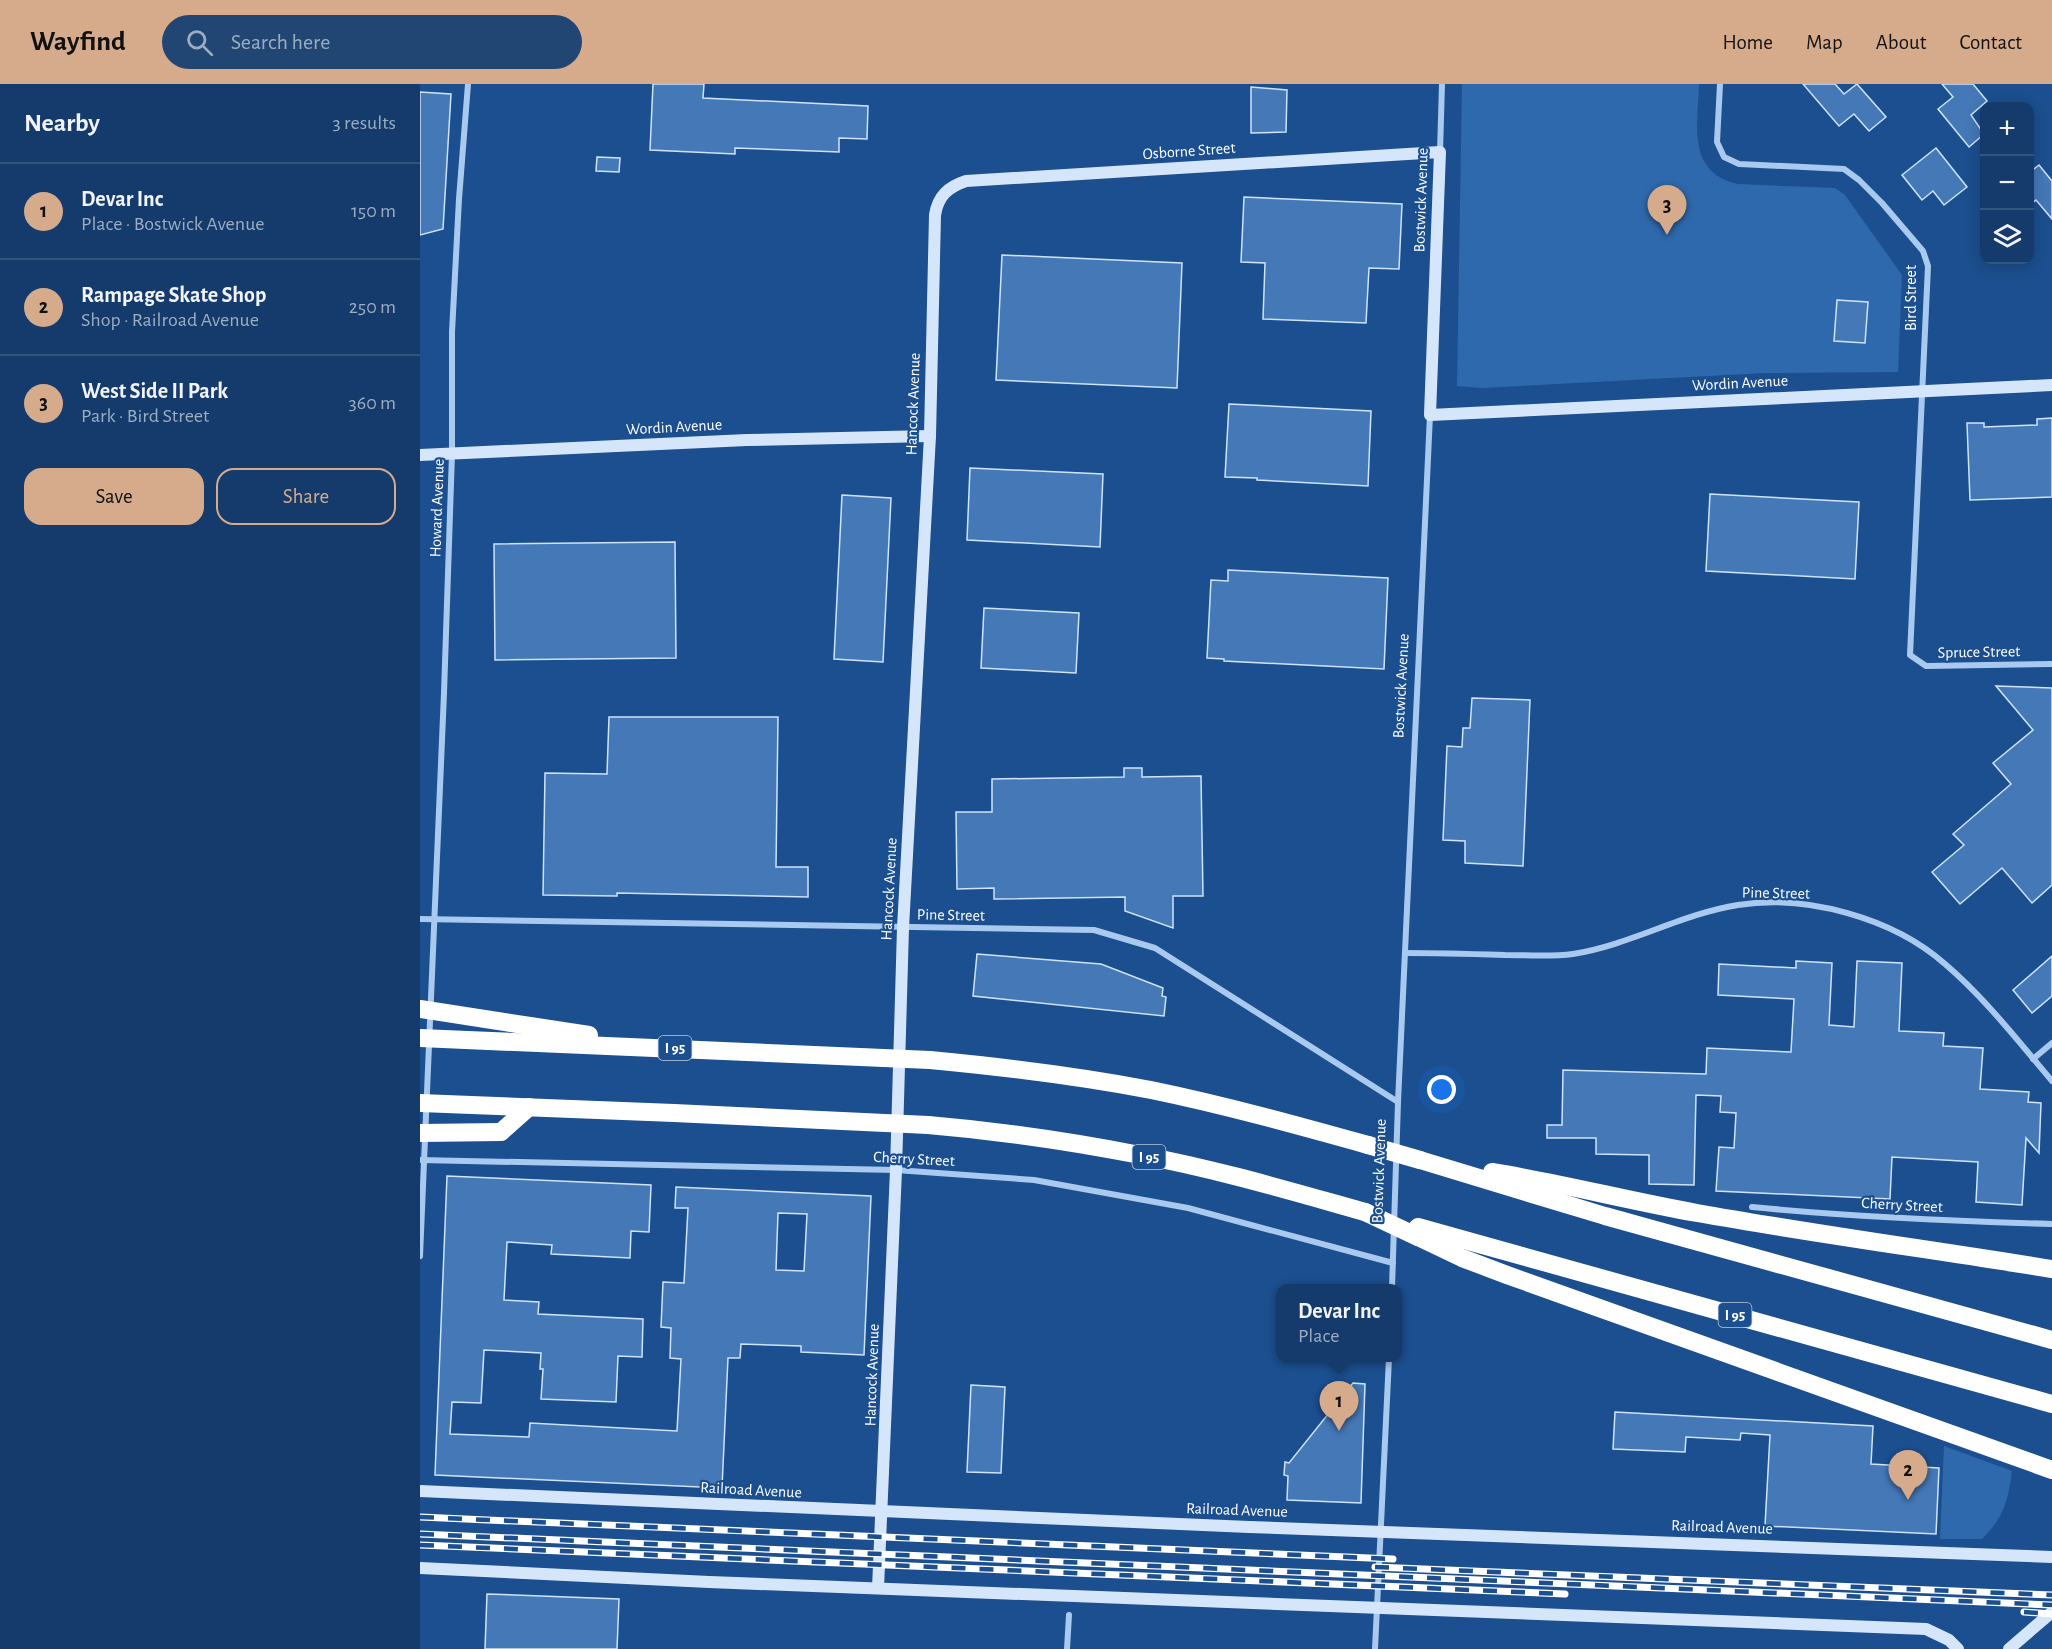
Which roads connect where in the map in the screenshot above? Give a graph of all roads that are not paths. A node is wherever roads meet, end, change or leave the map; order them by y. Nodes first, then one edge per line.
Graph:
1 (468, 84) edge
2 (1442, 84) edge
3 (1720, 84) edge
4 (1440, 152) junction
5 (943, 194) joint
6 (2052, 386) edge
7 (1921, 390) junction
8 (1430, 415) junction
9 (930, 436) junction
10 (452, 454) junction
11 (420, 455) edge
12 (1910, 655) joint
13 (2052, 664) edge
14 (420, 919) edge
15 (434, 919) junction
16 (903, 928) junction
17 (1406, 953) junction
18 (420, 1009) edge
19 (420, 1038) edge
20 (2052, 1043) edge
21 (658, 1047) junction
22 (2033, 1059) junction
23 (2052, 1081) edge
24 (1398, 1102) junction
25 (420, 1104) edge
26 (529, 1107) junction
27 (420, 1133) edge
28 (422, 1160) edge
29 (1420, 1160) junction
30 (896, 1170) junction
31 (1752, 1207) dead end
32 (2052, 1224) edge
33 (1418, 1232) junction
34 (420, 1256) edge
35 (1393, 1263) junction
36 (2052, 1269) edge
37 (1392, 1284) edge
38 (2052, 1340) edge
39 (1389, 1362) edge
40 (2052, 1404) edge
41 (2052, 1470) edge
42 (420, 1491) edge
43 (883, 1512) junction
44 (1382, 1532) junction
45 (2052, 1557) edge
46 (420, 1568) edge
47 (878, 1588) junction
48 (1376, 1606) junction
49 (2052, 1611) edge
50 (1069, 1615) dead end
51 (1067, 1649) edge
52 (1375, 1649) edge
53 (1958, 1649) edge
54 (2009, 1649) edge

1 - 10 street, Howard Avenue
2 - 4 street, Bostwick Avenue
3 - 7 street, Bird Street
4 - 5 street, Osborne Street
4 - 8 street, Bostwick Avenue
5 - 9 street, Hancock Avenue
6 - 7 street, Wordin Avenue
7 - 8 street, Wordin Avenue
7 - 12 street, Bird Street
8 - 17 street, Bostwick Avenue
9 - 10 street, Wordin Avenue
9 - 16 street, Hancock Avenue
10 - 11 street, Wordin Avenue
10 - 15 street, Howard Avenue
12 - 13 street, Spruce Street
14 - 15 street, Pine Street
15 - 16 street, Pine Street
15 - 28 street, Howard Avenue
16 - 24 street, Pine Street
16 - 30 street, Hancock Avenue
17 - 22 street, Pine Street
17 - 24 street, Bostwick Avenue
18 - 21 highway, bridge
19 - 21 highway, I 95, bridge
20 - 22 street
21 - 29 highway, I 95, bridge
22 - 23 street, Pine Street
24 - 35 street, Bostwick Avenue
25 - 26 highway, I 95, bridge
26 - 27 highway, bridge
26 - 33 highway, I 95, bridge
28 - 30 street, Cherry Street
28 - 34 street, Howard Avenue
29 - 36 highway
29 - 38 highway, I 95
30 - 35 street, Cherry Street
30 - 43 street, Hancock Avenue
31 - 32 street, Cherry Street
33 - 40 highway, I 95
33 - 41 highway
35 - 37 street, Bostwick Avenue
39 - 44 street
42 - 43 street, Railroad Avenue
43 - 44 street, Railroad Avenue
43 - 47 street, Hancock Avenue
44 - 45 street, Railroad Avenue
44 - 48 street
46 - 47 street
47 - 48 street
48 - 52 street
48 - 53 street
49 - 54 street
50 - 51 street

